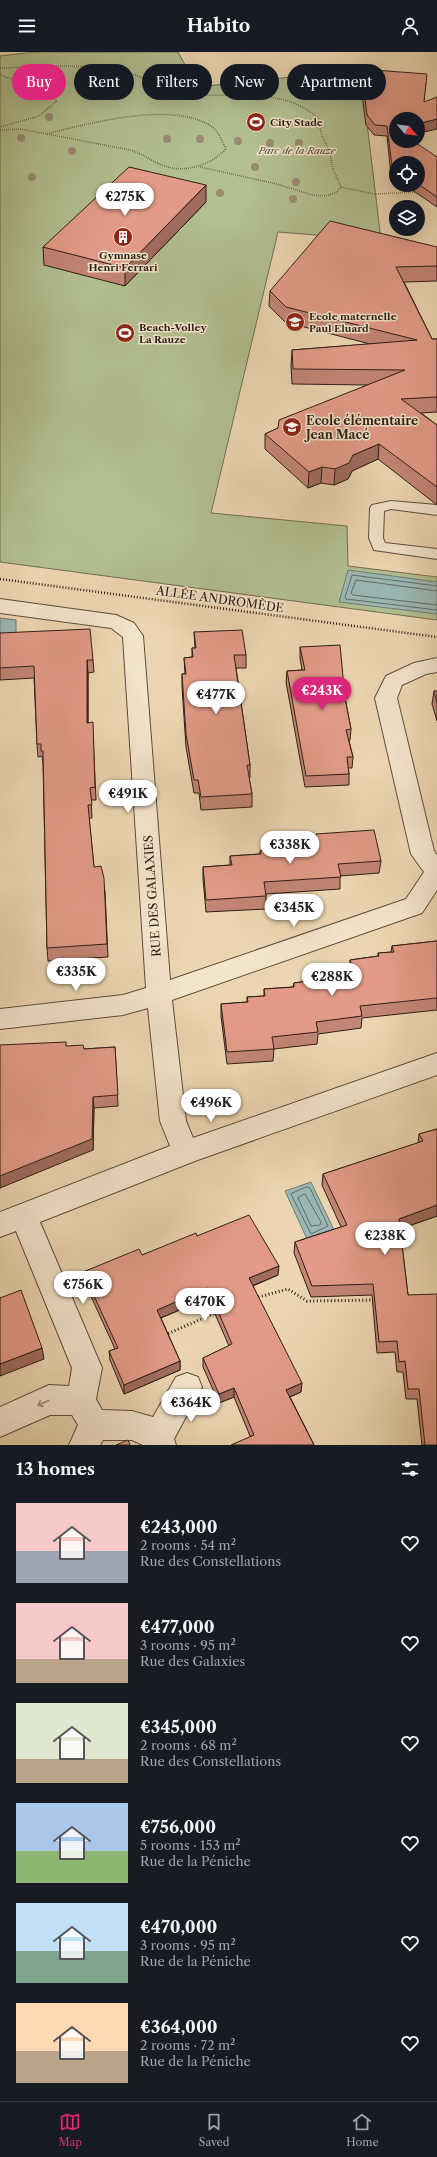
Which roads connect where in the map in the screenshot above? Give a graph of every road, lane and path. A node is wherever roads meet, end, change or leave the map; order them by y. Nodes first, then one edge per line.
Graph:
1 (0, 68) edge
2 (0, 75) edge
3 (0, 129) edge
4 (47, 134) junction
5 (200, 167) junction
6 (341, 187) junction
7 (419, 192) edge
8 (437, 510) edge
9 (437, 554) edge
10 (0, 579) edge
11 (0, 606) edge
12 (437, 637) edge
13 (437, 665) edge
14 (437, 871) edge
15 (159, 994) junction
16 (0, 1019) edge
17 (437, 1064) edge
18 (186, 1152) junction
19 (12, 1220) edge
20 (252, 1299) edge
21 (383, 1299) edge
22 (223, 1310) edge
23 (158, 1338) edge
24 (188, 1387) dead end
25 (0, 1422) edge
26 (87, 1424) edge
27 (160, 1441) edge

1 - 6 path
2 - 3 path
3 - 4 path
4 - 5 path
4 - 5 path
5 - 6 path
6 - 7 path
8 - 9 lane
10 - 12 path, ALLÉE ANDROMÈDE
11 - 15 street, RUE DES GALAXIES
13 - 14 street
14 - 15 street
15 - 16 street
15 - 18 street, RUE DES GALAXIES
17 - 18 street
18 - 19 street
19 - 26 street
20 - 21 path
22 - 23 path
24 - 27 street
26 -> 25 street
26 - 27 street

